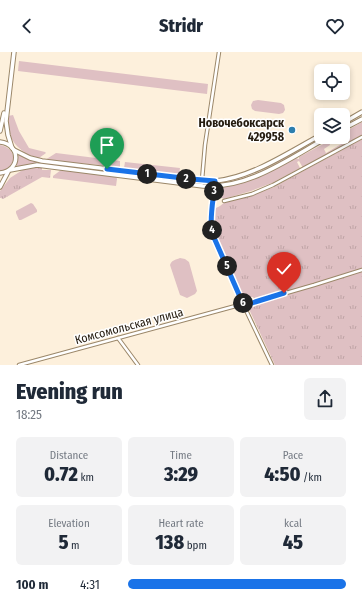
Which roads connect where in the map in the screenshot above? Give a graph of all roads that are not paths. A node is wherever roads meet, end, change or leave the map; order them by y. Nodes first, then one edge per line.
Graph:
1 (13, 52) edge
2 (219, 52) edge
3 (362, 112) edge
4 (350, 119) edge
5 (362, 119) edge
6 (350, 125) edge
7 (0, 131) edge
8 (362, 137) edge
9 (314, 139) edge
10 (0, 142) edge
11 (316, 144) edge
12 (13, 149) junction
13 (9, 171) junction
14 (0, 173) edge
15 (202, 180) junction
16 (215, 181) junction
17 (215, 186) junction
18 (0, 187) edge
19 (224, 201) dead end
20 (362, 270) edge
21 (244, 305) junction
22 (118, 338) junction
23 (19, 365) edge
24 (138, 365) edge
25 (272, 365) edge

1 - 7 main road
1 - 12 main road
2 - 15 street
3 - 4 main road
5 - 6 main road
8 - 19 street
9 - 16 main road
10 - 12 main road
11 - 17 main road
12 - 13 main road
12 - 15 main road
13 - 14 main road
13 - 17 main road
13 - 18 main road
15 - 16 main road
16 - 17 main road
17 - 21 street
20 - 21 street, Комсомольская улица
21 - 22 street, Комсомольская улица
21 - 25 street
22 - 23 street, Комсомольская улица
22 - 24 street

